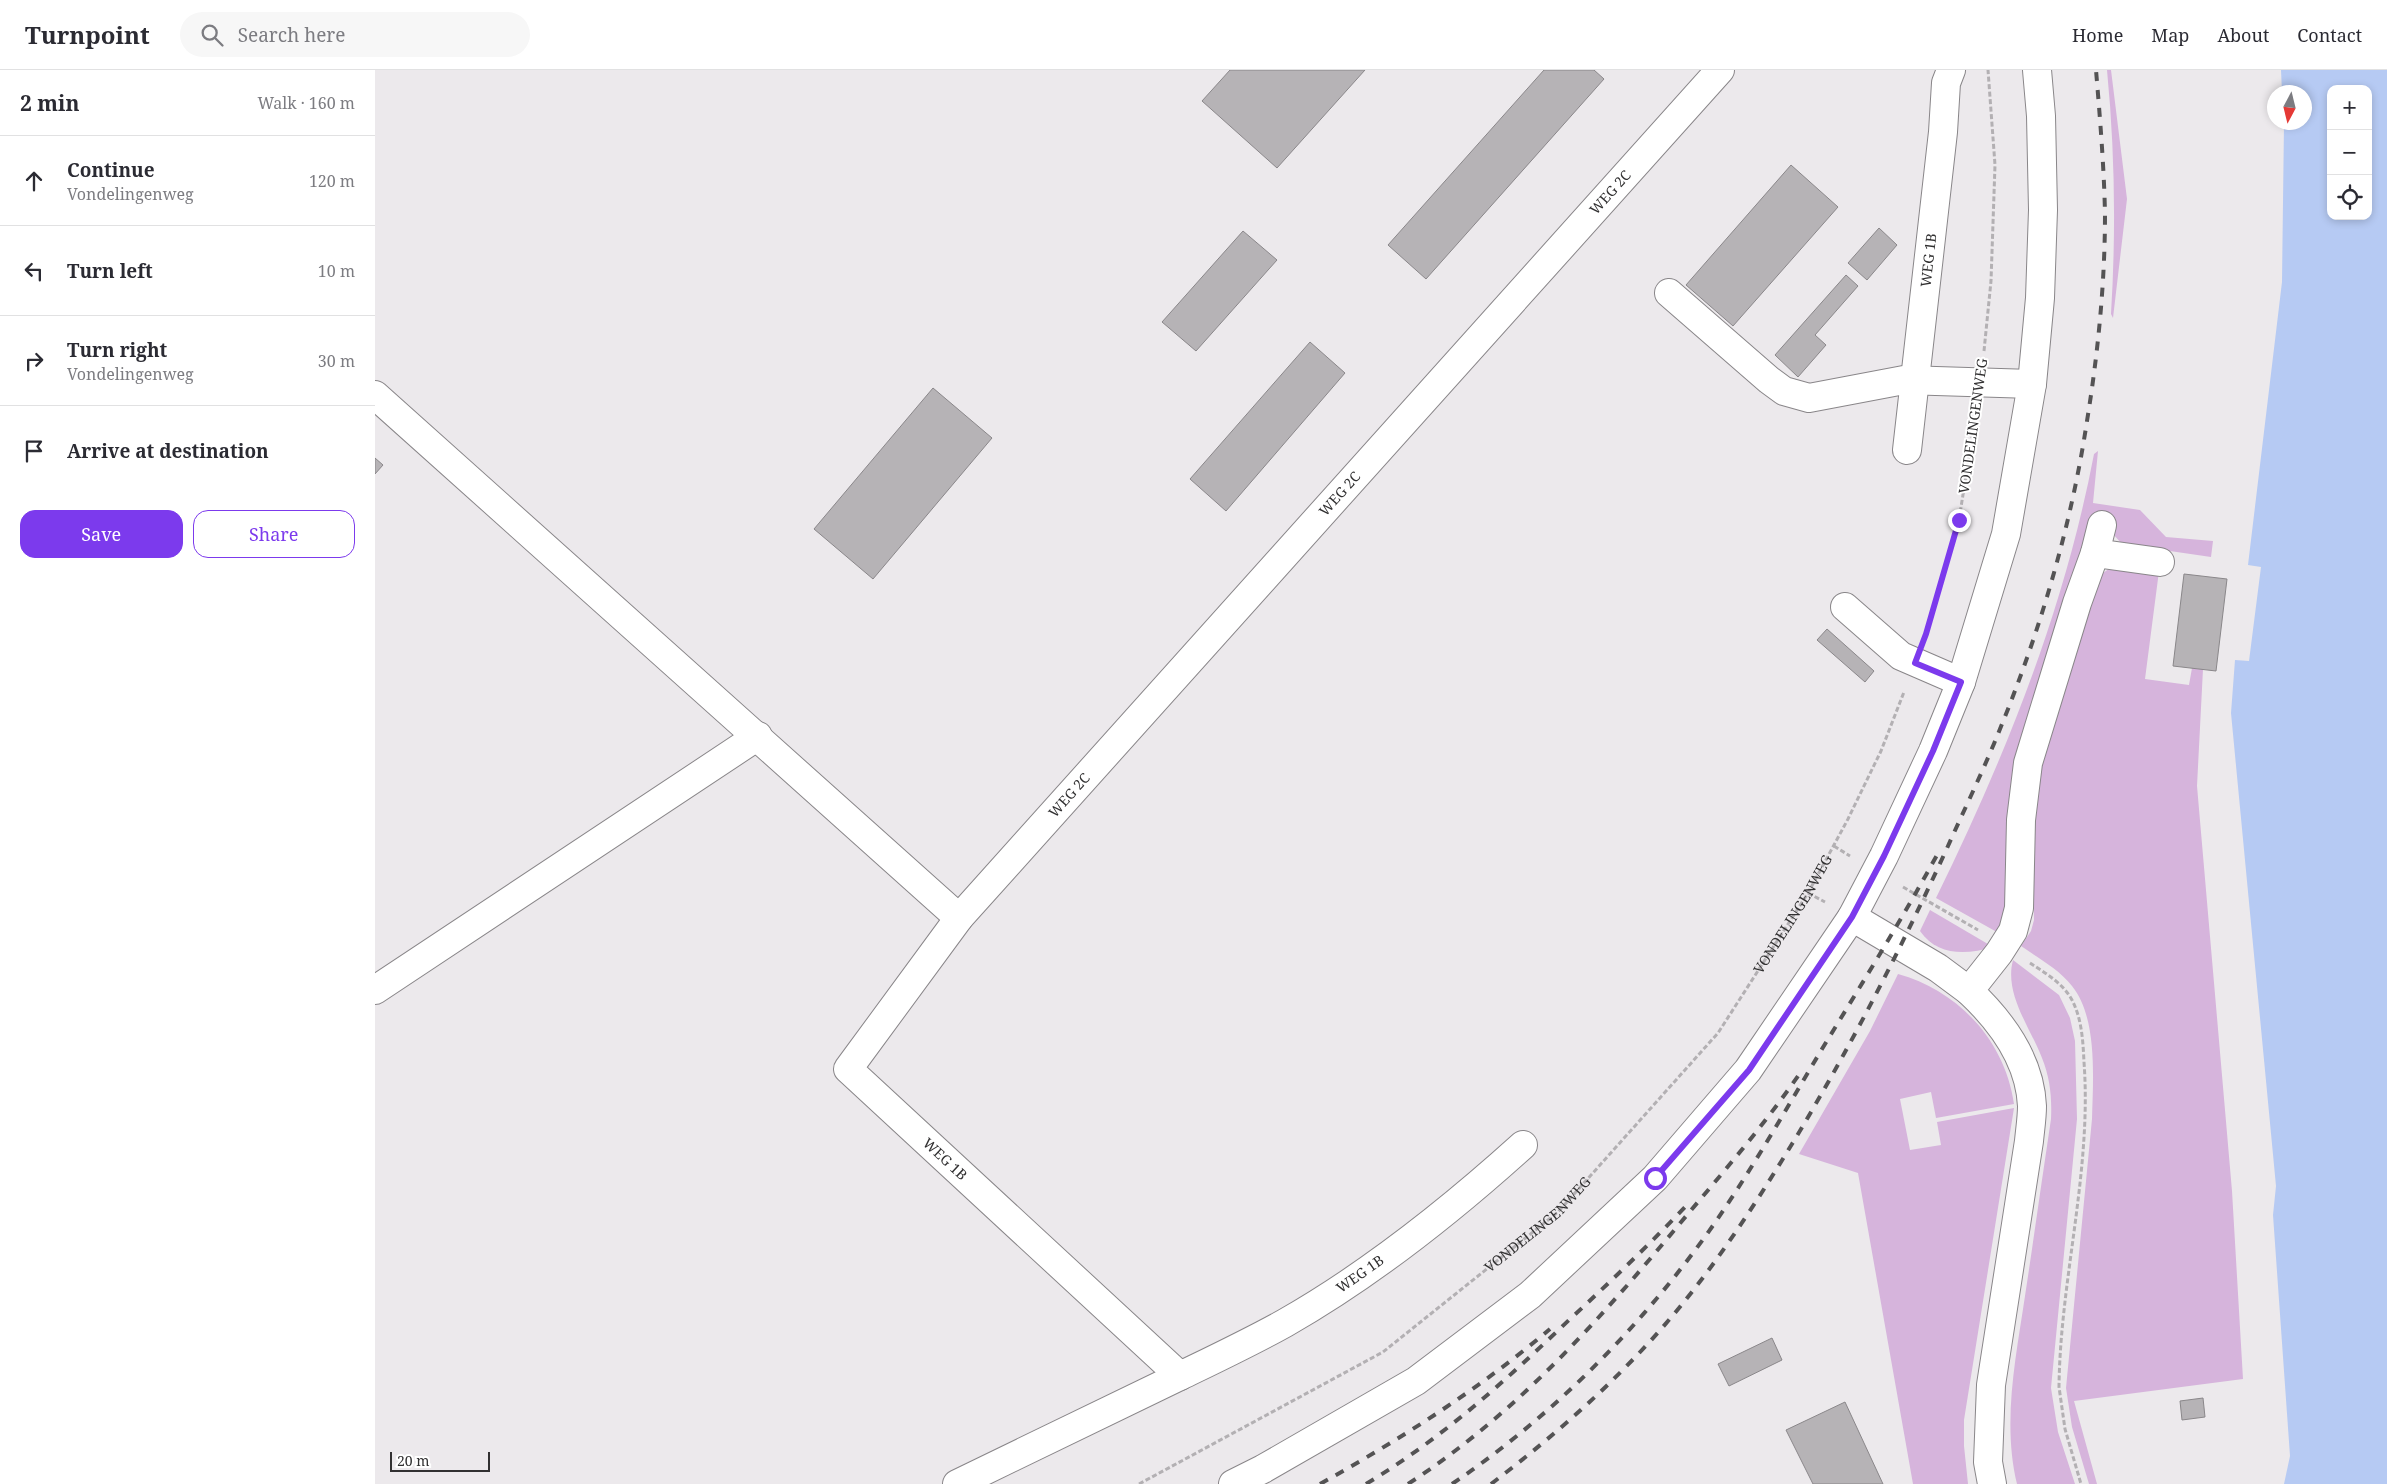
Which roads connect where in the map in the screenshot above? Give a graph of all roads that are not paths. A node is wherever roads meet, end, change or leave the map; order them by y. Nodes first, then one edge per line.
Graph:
1 (1720, 70) edge
2 (1951, 70) edge
3 (2037, 70) edge
4 (1669, 293) dead end
5 (1915, 380) junction
6 (2033, 384) junction
7 (375, 395) edge
8 (1907, 450) dead end
9 (2102, 525) dead end
10 (2095, 553) junction
11 (2160, 562) dead end
12 (1845, 607) dead end
13 (1961, 682) junction
14 (757, 736) junction
15 (1852, 917) junction
16 (959, 918) junction
17 (375, 990) edge
18 (1969, 991) junction
19 (1523, 1145) dead end
20 (1180, 1376) junction
21 (957, 1484) edge
22 (1233, 1484) edge
23 (1992, 1484) edge

1 - 16 street, WEG 2C
2 - 5 street, WEG 1B
3 - 6 street
4 - 5 street
5 - 6 street
5 - 8 street, WEG 1B
6 - 13 street
7 - 14 street
9 - 10 street
10 - 11 street
10 - 18 street
12 - 13 street
13 - 15 street
14 - 16 street
14 - 17 street
15 - 18 street
15 - 22 street
16 - 20 street, WEG 1B
18 - 23 street
19 - 20 street, WEG 1B
20 - 21 street, WEG 1B

